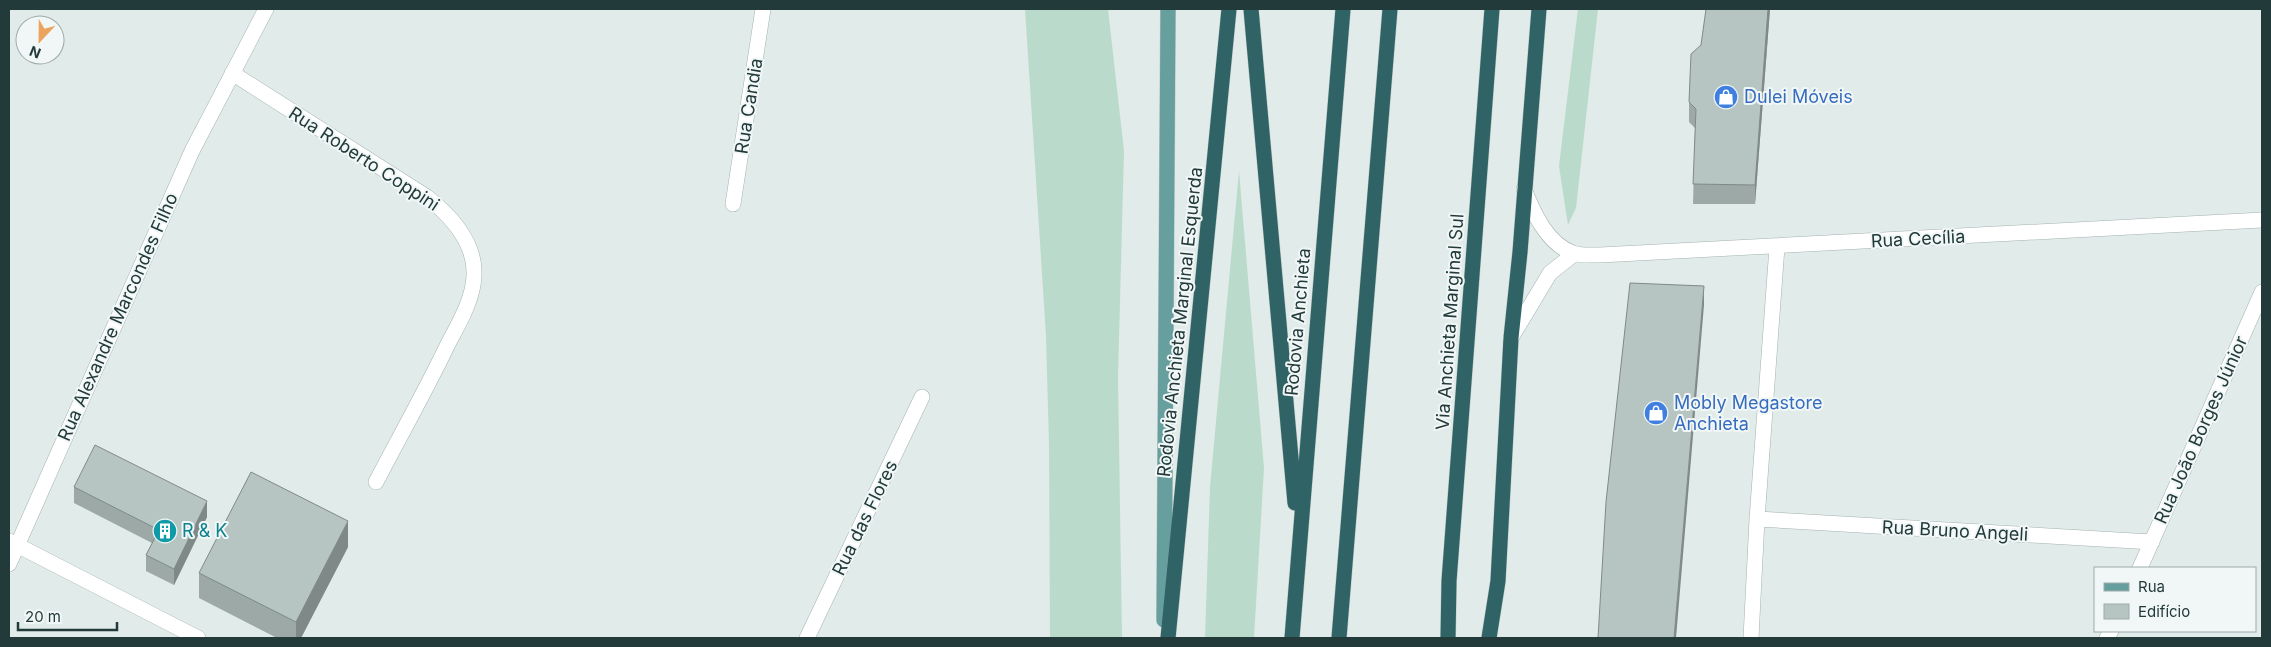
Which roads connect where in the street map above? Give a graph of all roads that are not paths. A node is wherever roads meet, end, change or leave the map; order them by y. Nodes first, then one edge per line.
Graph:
1 (266, 9) edge
2 (763, 9) edge
3 (1168, 9) edge
4 (1229, 9) edge
5 (1251, 9) edge
6 (1342, 9) edge
7 (1390, 9) edge
8 (1492, 9) edge
9 (1538, 9) edge
10 (232, 73) junction
11 (1524, 188) junction
12 (733, 204) dead end
13 (2262, 220) edge
14 (1777, 247) junction
15 (1574, 254) junction
16 (2262, 292) edge
17 (1511, 338) junction
18 (922, 397) dead end
19 (376, 482) dead end
20 (1757, 519) junction
21 (2152, 542) junction
22 (13, 543) edge
23 (1299, 547) junction
24 (9, 564) edge
25 (2140, 567) edge
26 (198, 638) edge
27 (808, 638) edge
28 (1164, 638) edge
29 (1168, 638) edge
30 (1292, 638) edge
31 (1339, 638) edge
32 (1448, 638) edge
33 (1489, 638) edge
34 (1751, 638) edge

1 - 10 street, Rua Alexandre Marcondes Filho
2 - 12 street, Rua Candia
3 - 28 main road
4 - 29 highway, Rodovia Anchieta Marginal Esquerda
5 - 23 highway
6 - 23 highway, Rodovia Anchieta
7 - 31 highway
8 - 32 highway, Via Anchieta Marginal Sul
9 - 11 highway
10 - 19 street, Rua Roberto Coppini
10 - 22 street, Rua Alexandre Marcondes Filho
11 - 15 street
11 - 17 highway
13 - 14 street, Rua Cecília
14 - 15 street, Rua Cecília
14 - 20 street
15 - 17 street
16 - 21 street, Rua João Borges Júnior
17 - 33 highway
18 - 27 street, Rua das Flores
20 - 21 street, Rua Bruno Angeli
20 - 34 street
21 - 25 street, Rua João Borges Júnior
22 - 24 street, Rua Alexandre Marcondes Filho
22 - 26 street
23 - 30 highway, Rodovia Anchieta

